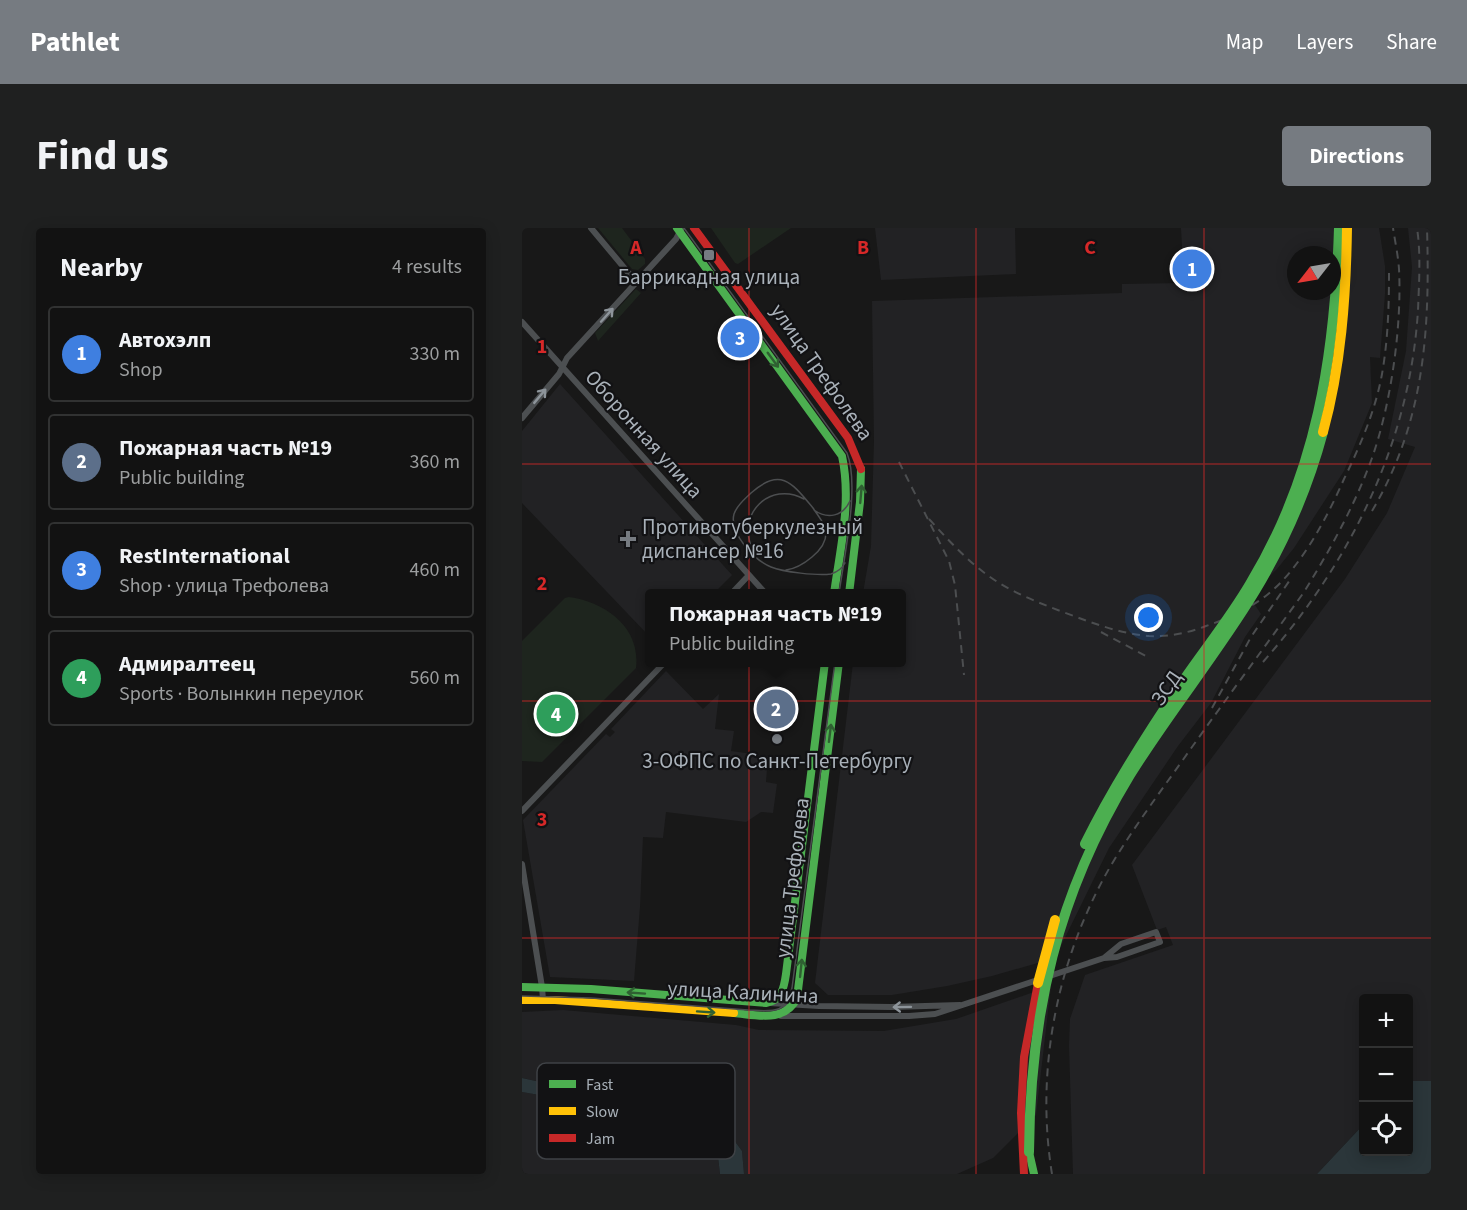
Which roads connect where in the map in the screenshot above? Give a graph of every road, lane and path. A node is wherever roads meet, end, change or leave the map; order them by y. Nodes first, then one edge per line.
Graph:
1 (591, 228) edge
2 (694, 228) edge
3 (1339, 228) edge
4 (1347, 228) edge
5 (680, 229) edge
6 (636, 282) junction
7 (522, 322) edge
8 (562, 367) junction
9 (522, 418) edge
10 (749, 575) junction
11 (736, 589) edge
12 (762, 589) edge
13 (835, 589) edge
14 (850, 589) edge
15 (661, 667) edge
16 (825, 667) edge
17 (838, 667) edge
18 (522, 811) edge
19 (522, 864) edge
20 (1104, 958) junction
21 (522, 987) edge
22 (542, 987) junction
23 (522, 1000) edge
24 (543, 1000) junction
25 (783, 1002) junction
26 (961, 1005) junction
27 (778, 1016) junction
28 (801, 1016) junction
29 (1024, 1174) edge
30 (1033, 1174) edge

1 - 6 street
14 -> 2 main road, улица Трефолева
3 - 29 main road, ЗСД, bridge
4 - 30 main road, ЗСД, bridge
5 - 6 street
5 -> 13 main road, улица Трефолева
8 -> 6 street
7 - 8 street, Оборонная улица
9 -> 8 street
8 - 10 street, Оборонная улица
10 - 11 street
10 - 12 street, Оборонная улица
15 - 18 street
16 - 25 main road, улица Трефолева
25 -> 17 main road, улица Трефолева
19 - 22 street
20 - 20 street, улица Калинина
20 - 26 street, улица Калинина
21 - 22 main road, улица Калинина
22 - 24 street
25 -> 22 main road, улица Калинина
23 - 24 main road, улица Калинина
24 -> 27 main road, улица Калинина
26 -> 25 street, улица Калинина
25 - 27 main road
25 - 28 street
26 - 28 street, улица Калинина
27 - 28 street, улица Калинина

